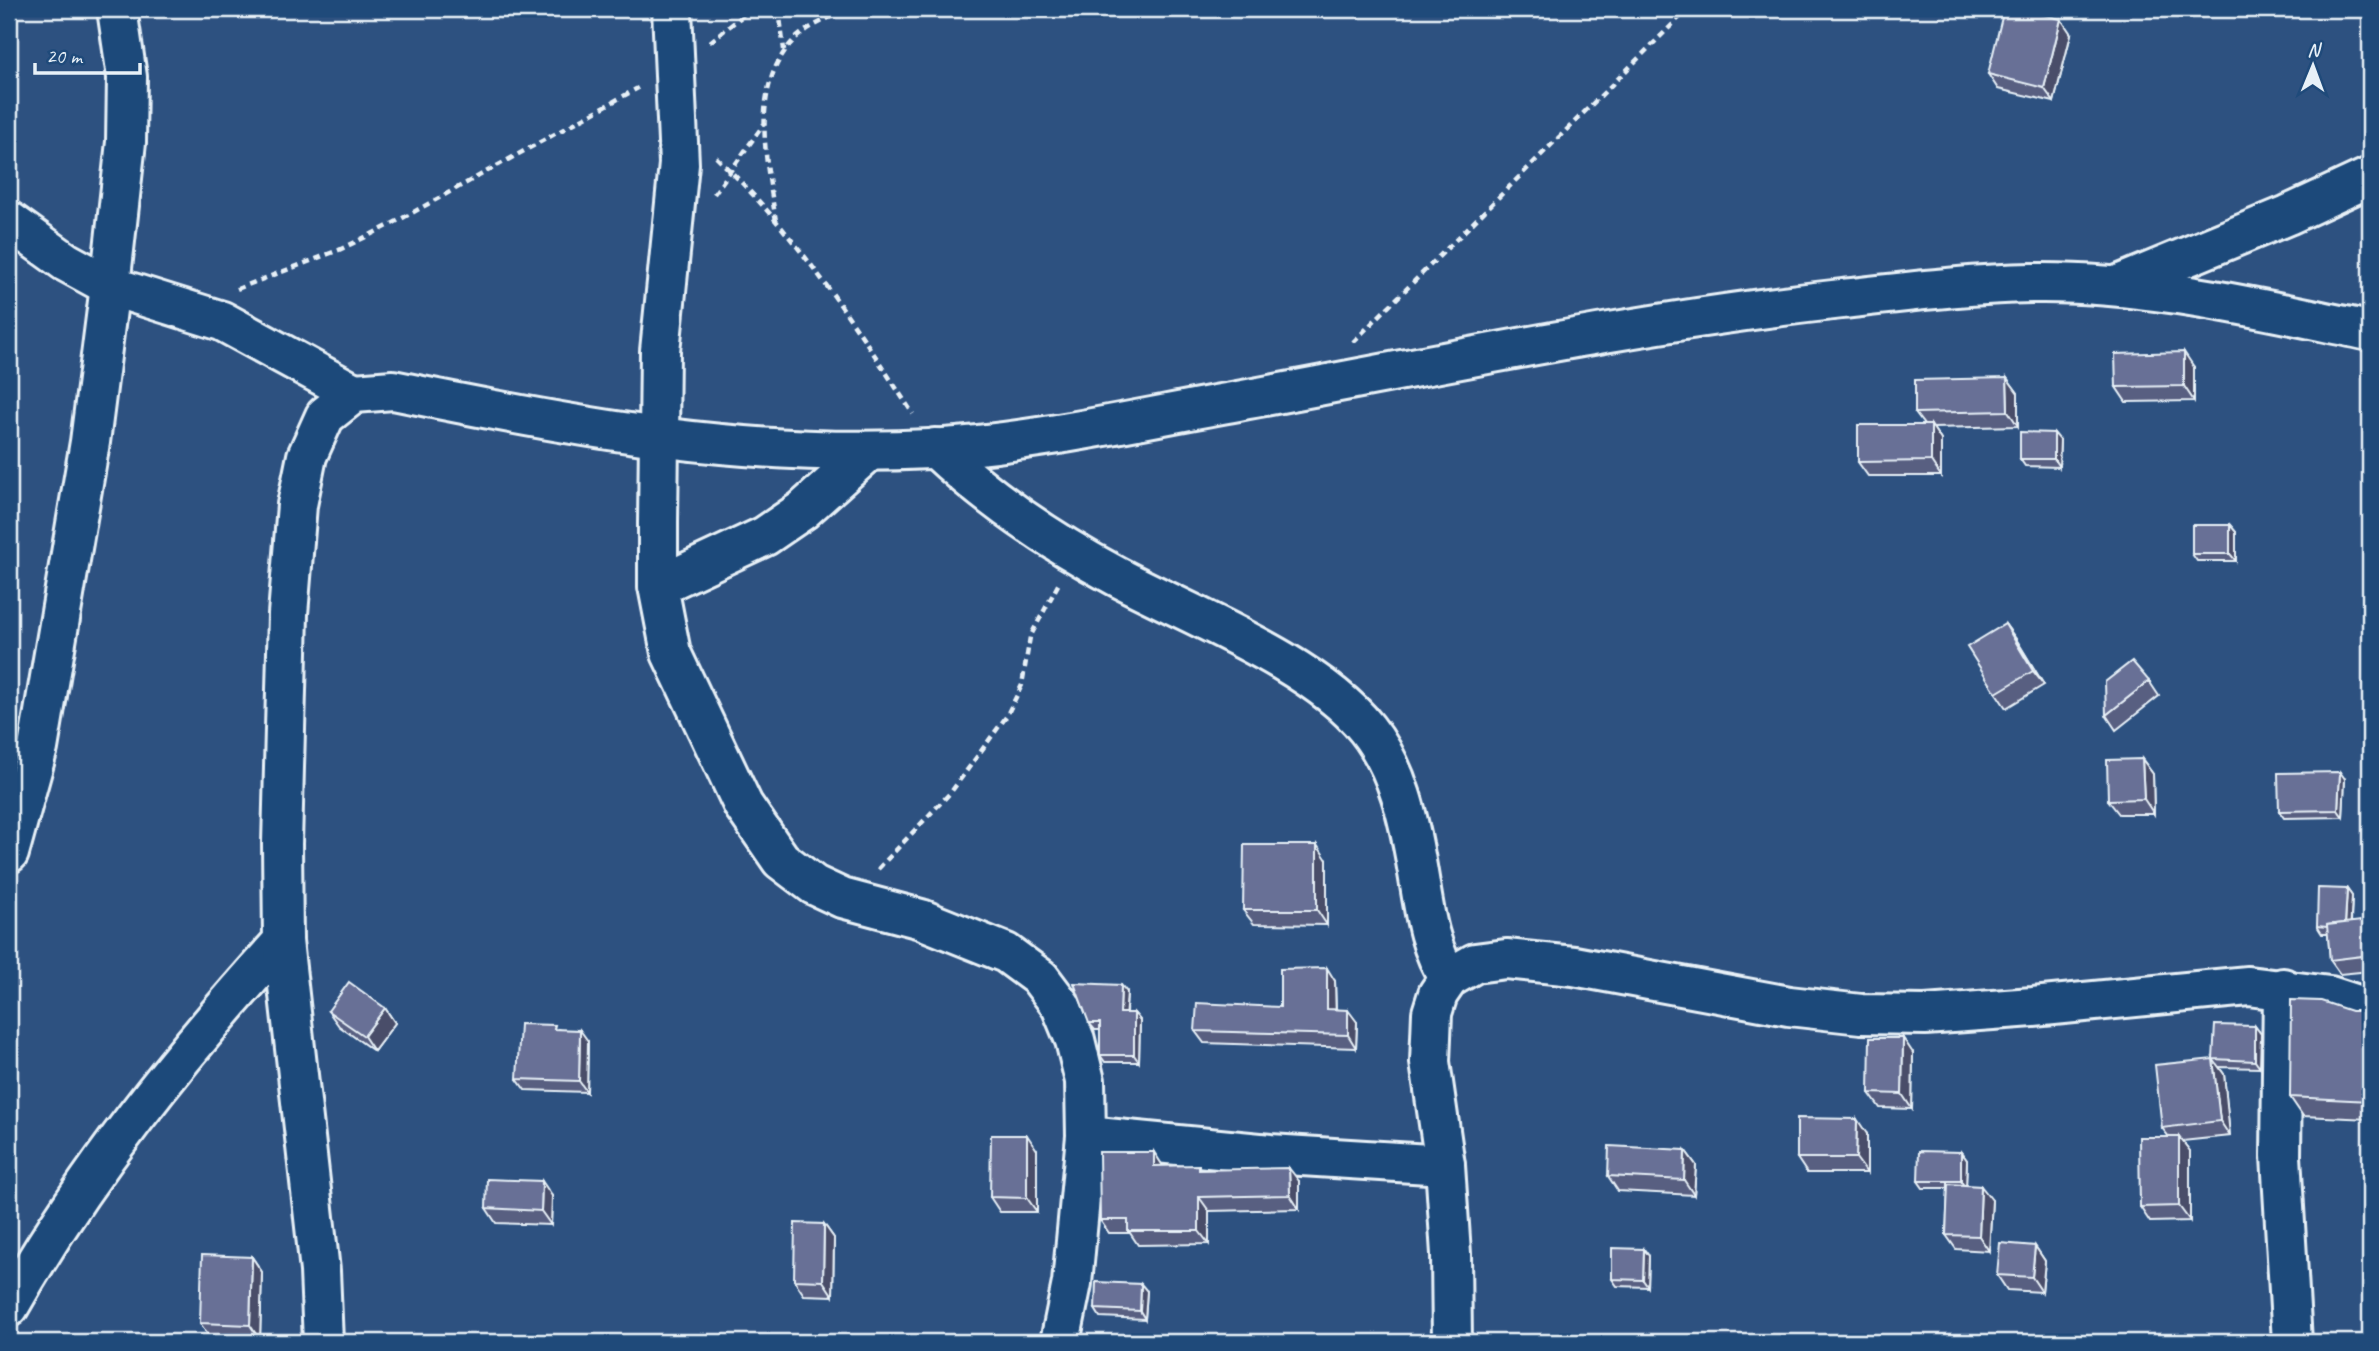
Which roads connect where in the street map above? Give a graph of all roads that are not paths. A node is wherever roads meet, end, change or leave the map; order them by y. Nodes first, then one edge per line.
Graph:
1 (117, 9) edge
2 (672, 9) edge
3 (2370, 177) edge
4 (9, 222) edge
5 (110, 286) junction
6 (2114, 287) junction
7 (2370, 331) edge
8 (354, 393) junction
9 (659, 439) junction
10 (935, 448) junction
11 (869, 451) junction
12 (658, 586) junction
13 (9, 853) edge
14 (283, 941) junction
15 (1449, 978) junction
16 (2283, 988) junction
17 (2370, 1009) edge
18 (1086, 1136) junction
19 (1445, 1165) junction
20 (9, 1307) edge
21 (323, 1342) edge
22 (1060, 1342) edge
23 (1452, 1342) edge
24 (2292, 1342) edge

1 - 5 street
2 - 9 street
3 - 6 street
4 - 5 street
5 - 8 street
5 - 13 street
6 - 7 street
6 - 10 street
8 - 9 street
8 - 14 street
9 - 11 street
9 - 12 street
10 - 11 street
10 - 15 street
11 - 12 street
12 - 18 street
14 - 20 street
14 - 21 street
15 - 16 street
15 - 19 street
16 - 17 street
16 - 24 street
18 - 19 street
18 - 22 street
19 - 23 street

